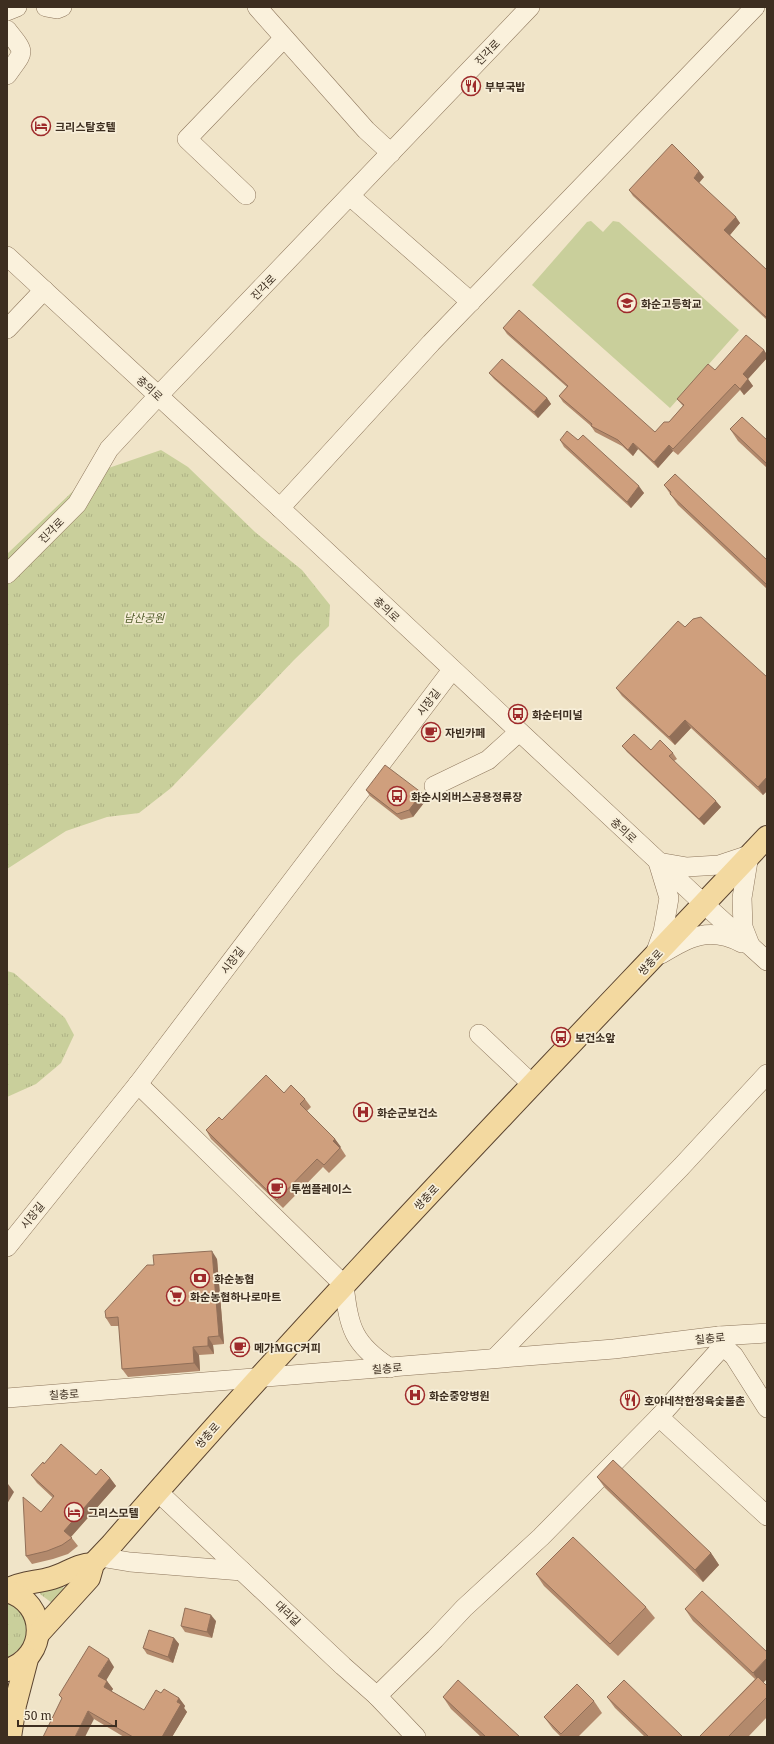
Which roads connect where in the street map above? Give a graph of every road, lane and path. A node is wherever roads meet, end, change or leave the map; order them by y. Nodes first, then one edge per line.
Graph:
1 (17, 7) edge
2 (46, 7) edge
3 (62, 7) edge
4 (256, 7) edge
5 (530, 7) edge
6 (756, 7) edge
7 (7, 11) edge
8 (7, 30) edge
9 (284, 38) junction
10 (7, 76) edge
11 (391, 153) junction
12 (246, 195) dead end
13 (350, 196) junction
14 (7, 256) edge
15 (44, 290) junction
16 (471, 302) junction
17 (7, 329) edge
18 (158, 396) junction
19 (280, 508) junction
20 (7, 574) edge
21 (452, 670) junction
22 (519, 732) junction
23 (434, 786) dead end
24 (767, 837) edge
25 (749, 855) junction
26 (658, 862) junction
27 (704, 904) junction
28 (751, 947) junction
29 (654, 958) junction
30 (767, 961) edge
31 (479, 1034) dead end
32 (767, 1074) edge
33 (138, 1084) junction
34 (533, 1085) junction
35 (7, 1247) edge
36 (344, 1285) junction
37 (767, 1333) edge
38 (721, 1341) junction
39 (495, 1358) junction
40 (390, 1368) junction
41 (258, 1379) junction
42 (7, 1398) edge
43 (767, 1408) edge
44 (659, 1417) junction
45 (157, 1491) junction
46 (767, 1516) edge
47 (96, 1560) junction
48 (242, 1571) junction
49 (7, 1579) edge
50 (31, 1581) junction
51 (7, 1590) edge
52 (38, 1631) junction
53 (16, 1665) edge
54 (377, 1696) junction
55 (10, 1737) edge
56 (416, 1737) edge

1 - 7 street
2 - 3 street
4 - 9 street
5 - 11 street, 진각로
6 - 16 street
8 - 10 street
9 - 11 street
9 - 12 street
11 - 13 street, 진각로
13 - 16 street
13 - 18 street, 진각로
14 - 15 street, 충의로
15 - 17 street
15 - 18 street, 충의로
16 - 19 street
18 - 19 street, 충의로
18 - 20 street, 진각로
19 - 21 street, 충의로
21 - 22 street, 충의로
21 - 33 street, 시장길
22 - 23 street
22 - 26 street, 충의로
24 - 25 main road, 쌍충로
25 - 26 street
25 - 27 main road, 쌍충로
25 - 28 street
26 - 27 street, 충의로
26 - 29 street
27 - 28 street, 충의로
27 - 29 main road, 쌍충로
28 - 29 street
28 - 30 street, 충의로
29 - 34 main road, 쌍충로
31 - 34 street
32 - 39 street
33 - 35 street, 시장길
33 - 36 street
34 - 36 main road, 쌍충로
36 - 40 street
36 - 41 main road, 쌍충로
37 - 38 street, 칠충로
38 - 39 street, 칠충로
38 - 43 street
38 - 44 street
39 - 40 street, 칠충로
40 - 41 street, 칠충로
41 - 42 street, 칠충로
41 - 45 main road, 쌍충로
44 - 46 street
44 - 54 street
45 - 47 main road, 쌍충로
45 - 48 street, 대리길
47 - 48 street
47 - 50 main road
47 - 52 main road, 쌍충로
48 - 54 street, 대리길
49 - 50 main road
50 - 51 main road
51 - 52 main road
52 - 53 main road
53 - 55 main road
54 - 56 street, 대리길

